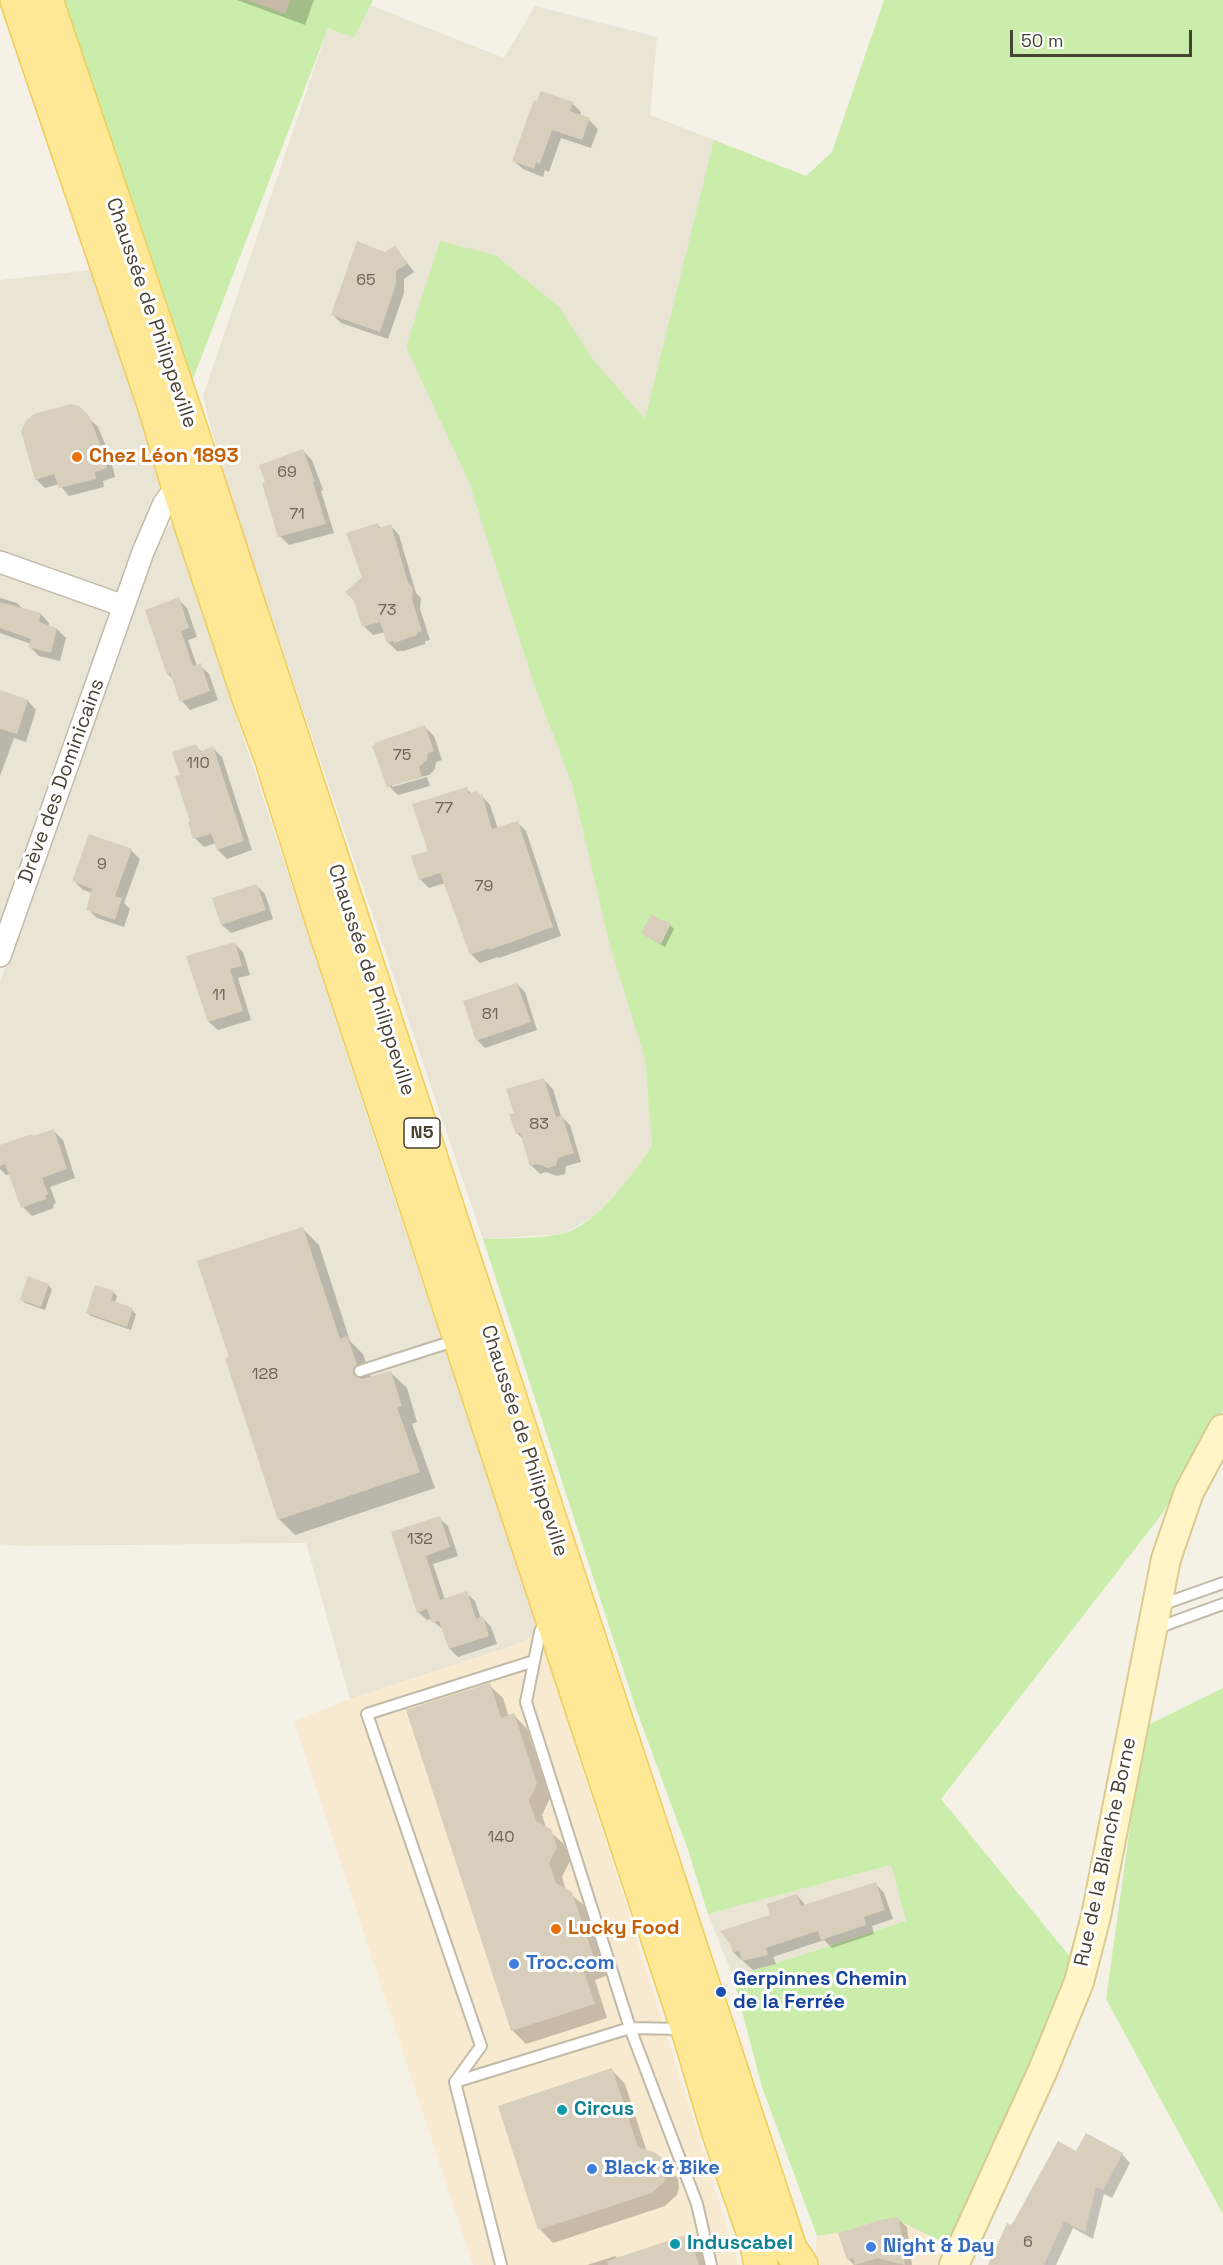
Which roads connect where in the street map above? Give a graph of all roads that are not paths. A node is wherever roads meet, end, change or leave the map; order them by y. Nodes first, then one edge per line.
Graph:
1 (17, 0) edge
2 (46, 0) edge
3 (178, 485) junction
4 (0, 562) edge
5 (124, 606) junction
6 (0, 956) edge
7 (460, 1339) junction
8 (360, 1371) dead end
9 (1223, 1428) edge
10 (1223, 1583) edge
11 (1223, 1604) edge
12 (550, 1612) junction
13 (1154, 1618) junction
14 (534, 1661) junction
15 (630, 2028) junction
16 (688, 2029) junction
17 (455, 2082) junction
18 (501, 2265) edge
19 (711, 2265) edge
20 (761, 2265) edge
21 (801, 2265) edge
22 (954, 2265) edge

1 - 3 main road, Chaussée de Philippeville / N5
2 - 21 main road, Chaussée de Philippeville / N5
3 - 5 street, Drève des Dominicains
3 - 7 main road, Chaussée de Philippeville / N5
4 - 5 street
5 - 6 street, Drève des Dominicains
7 - 8 lane
7 - 12 main road, Chaussée de Philippeville / N5
9 - 13 street, Rue de la Blanche Borne
10 - 13 lane
11 - 13 lane
12 - 14 lane
12 - 16 main road, Chaussée de Philippeville / N5
13 - 22 street, Rue de la Blanche Borne
14 - 15 lane
14 - 17 lane
15 - 16 lane
15 - 17 lane
15 - 19 lane
16 - 20 main road, Chaussée de Philippeville / N5
17 - 18 lane

